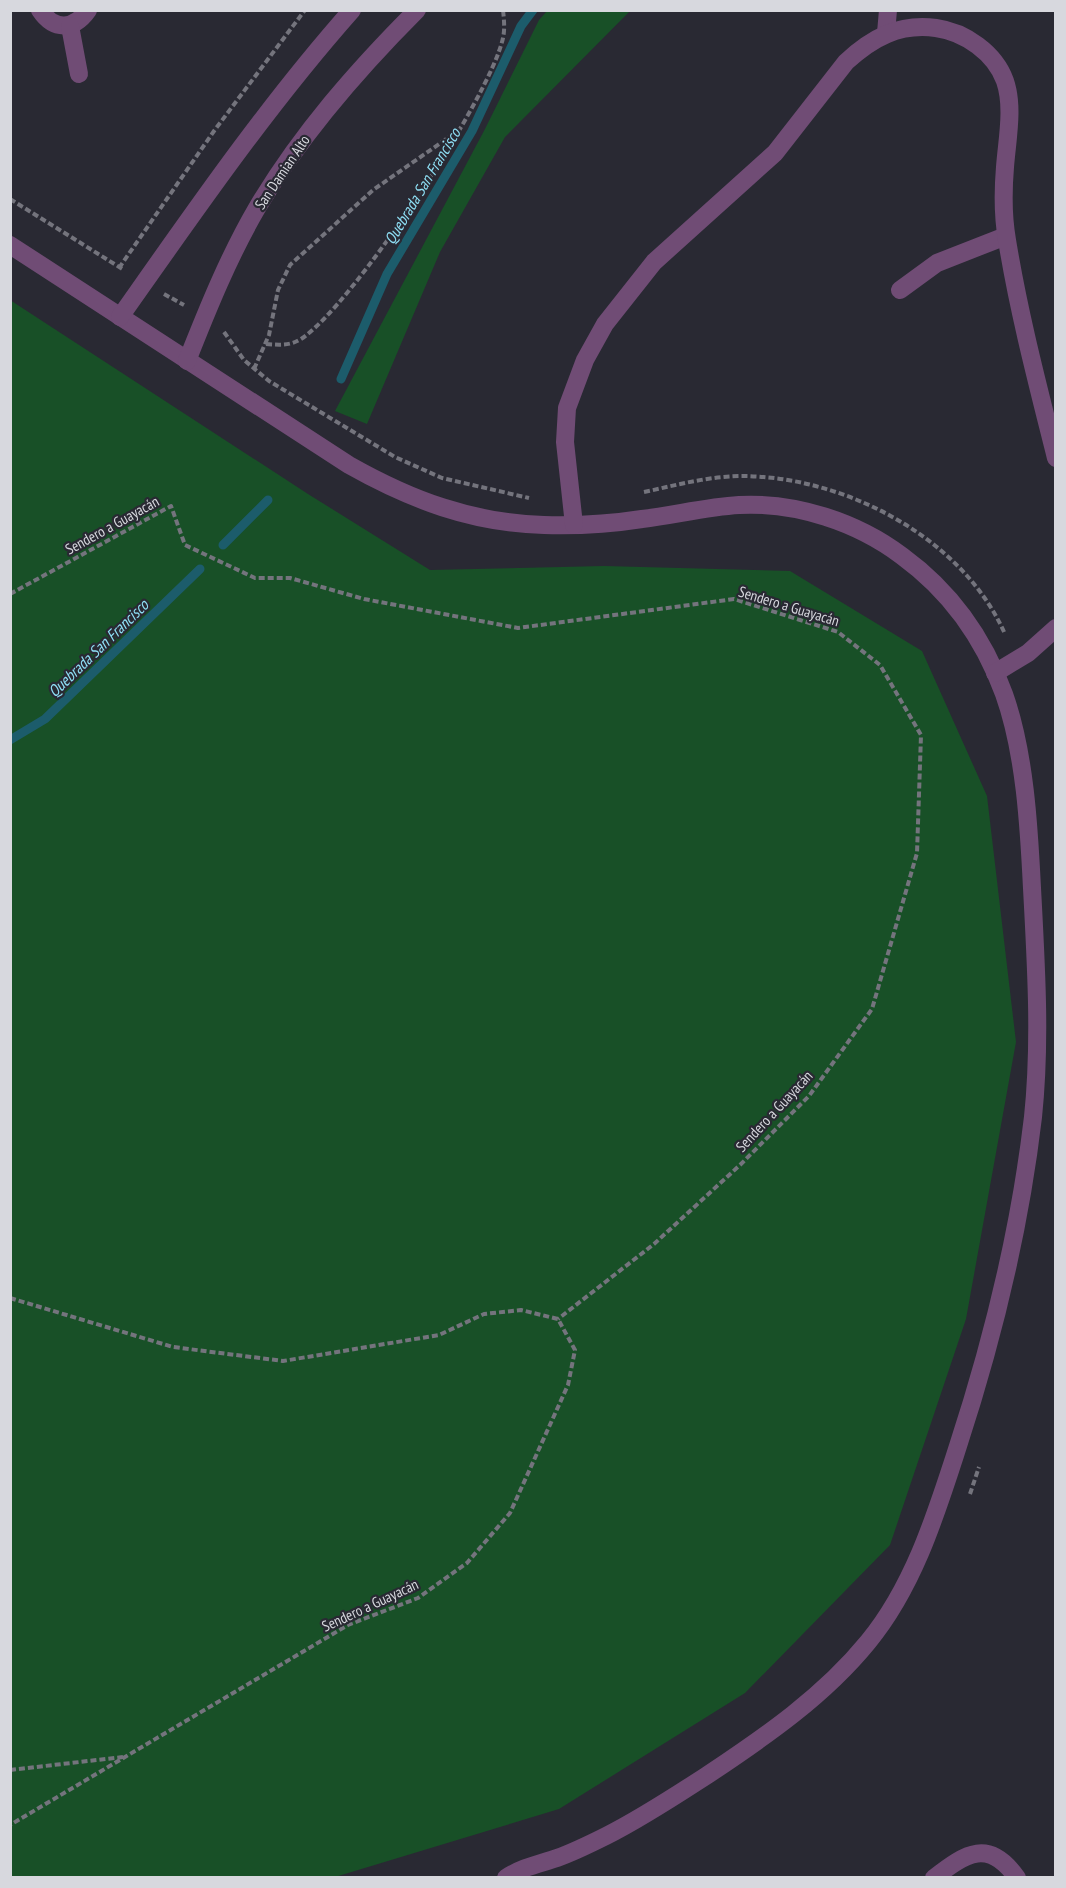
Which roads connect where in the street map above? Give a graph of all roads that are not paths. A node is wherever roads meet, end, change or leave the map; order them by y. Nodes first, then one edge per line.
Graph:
1 (40, 10) edge
2 (88, 10) edge
3 (352, 10) edge
4 (417, 10) edge
5 (888, 10) edge
6 (70, 26) junction
7 (886, 33) junction
8 (79, 74) dead end
9 (1006, 236) junction
10 (10, 245) edge
11 (900, 290) dead end
12 (120, 316) junction
13 (187, 361) junction
14 (1056, 458) edge
15 (574, 525) junction
16 (1056, 628) edge
17 (995, 673) junction
18 (506, 1878) edge
19 (934, 1878) edge
20 (1017, 1878) edge

1 - 6 street
2 - 6 street
3 - 12 street
4 - 13 street, San Damian Alto
5 - 7 street
6 - 8 street
7 - 9 street
7 - 15 street
9 - 11 street
9 - 14 street
10 - 12 street
12 - 13 street
13 - 15 street
15 - 17 street
16 - 17 street
17 - 18 street
19 - 20 street

